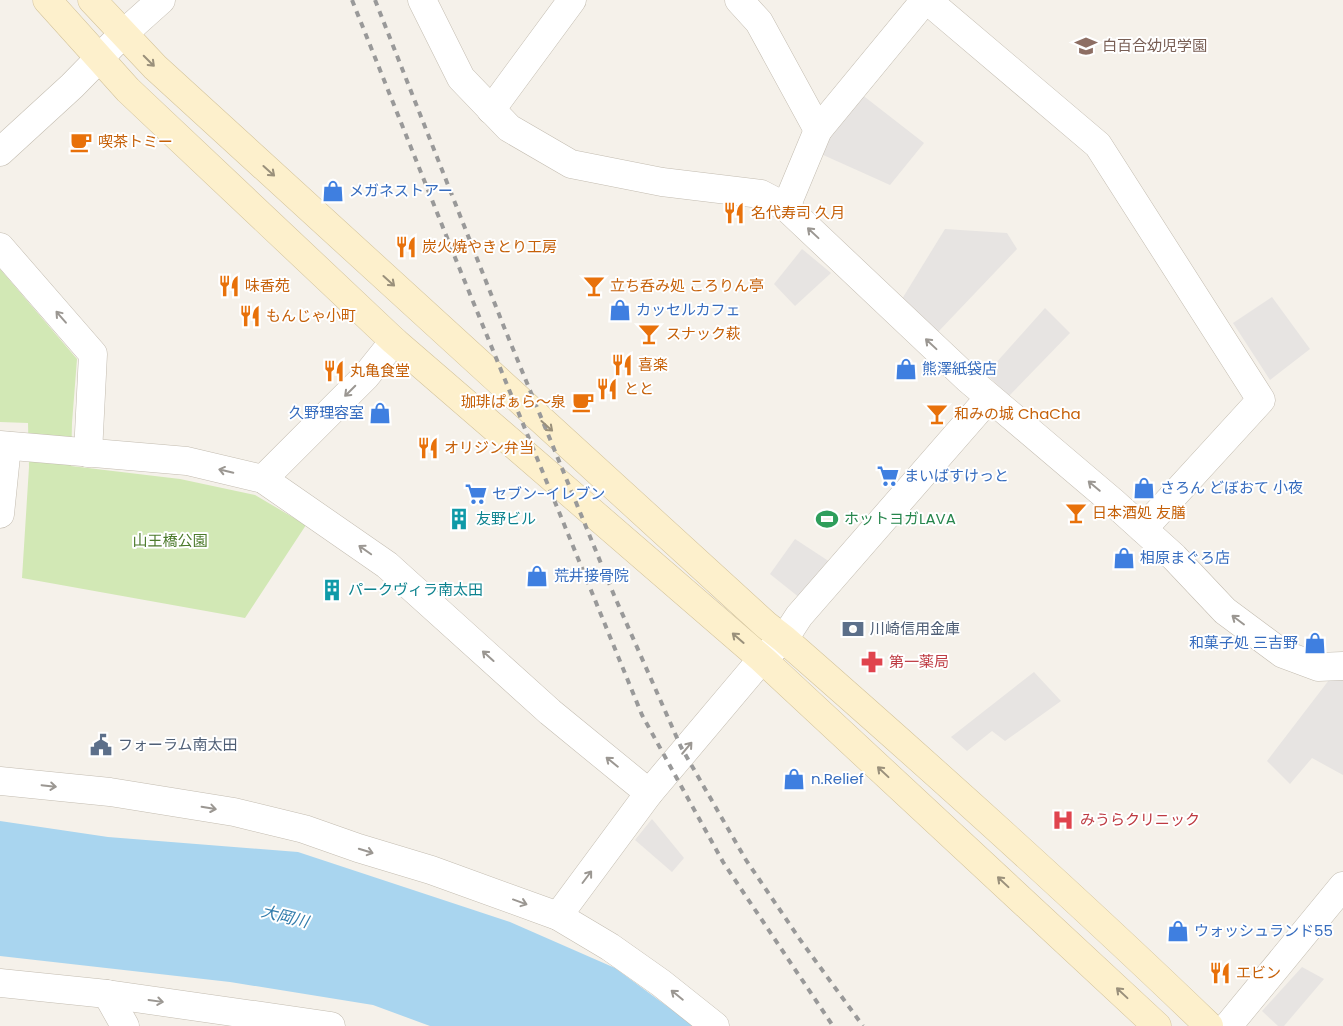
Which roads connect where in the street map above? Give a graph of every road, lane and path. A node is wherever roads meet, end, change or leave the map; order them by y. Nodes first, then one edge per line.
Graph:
1 (47, 0) edge
2 (92, 0) edge
3 (161, 0) edge
4 (422, 0) edge
5 (572, 0) edge
6 (739, 0) edge
7 (926, 0) edge
8 (123, 34) junction
9 (100, 58) junction
10 (492, 110) junction
11 (818, 130) junction
12 (0, 152) edge
13 (786, 207) junction
14 (0, 247) edge
15 (394, 341) junction
16 (989, 398) junction
17 (4, 446) edge
18 (88, 453) junction
19 (263, 479) junction
20 (0, 514) edge
21 (1143, 529) junction
22 (784, 638) junction
23 (762, 659) junction
24 (1343, 666) edge
25 (0, 781) edge
26 (649, 793) junction
27 (1343, 886) edge
28 (558, 916) junction
29 (0, 983) edge
30 (107, 994) junction
31 (125, 1026) edge
32 (331, 1026) edge
33 (715, 1026) edge
34 (1157, 1026) edge
35 (1209, 1026) edge
36 (1228, 1026) edge

1 - 9 main road
2 - 8 main road
3 - 8 street
4 - 10 street
5 - 10 street
6 - 11 street
7 - 11 street
7 - 21 street
8 - 9 street
8 -> 22 main road
9 - 12 street
9 - 15 main road
10 - 13 street
11 - 13 street
16 -> 13 street
18 -> 14 street
15 -> 19 street
23 -> 15 main road
21 -> 16 street
16 - 22 street
17 - 18 street
17 - 20 street
19 -> 18 street
26 -> 19 street
24 -> 21 street
22 - 23 street
22 - 35 main road
26 -> 23 street
34 -> 23 main road
25 -> 28 street
28 -> 26 street
27 - 36 street
33 -> 28 street
29 - 30 street
30 - 31 street
30 -> 32 street

